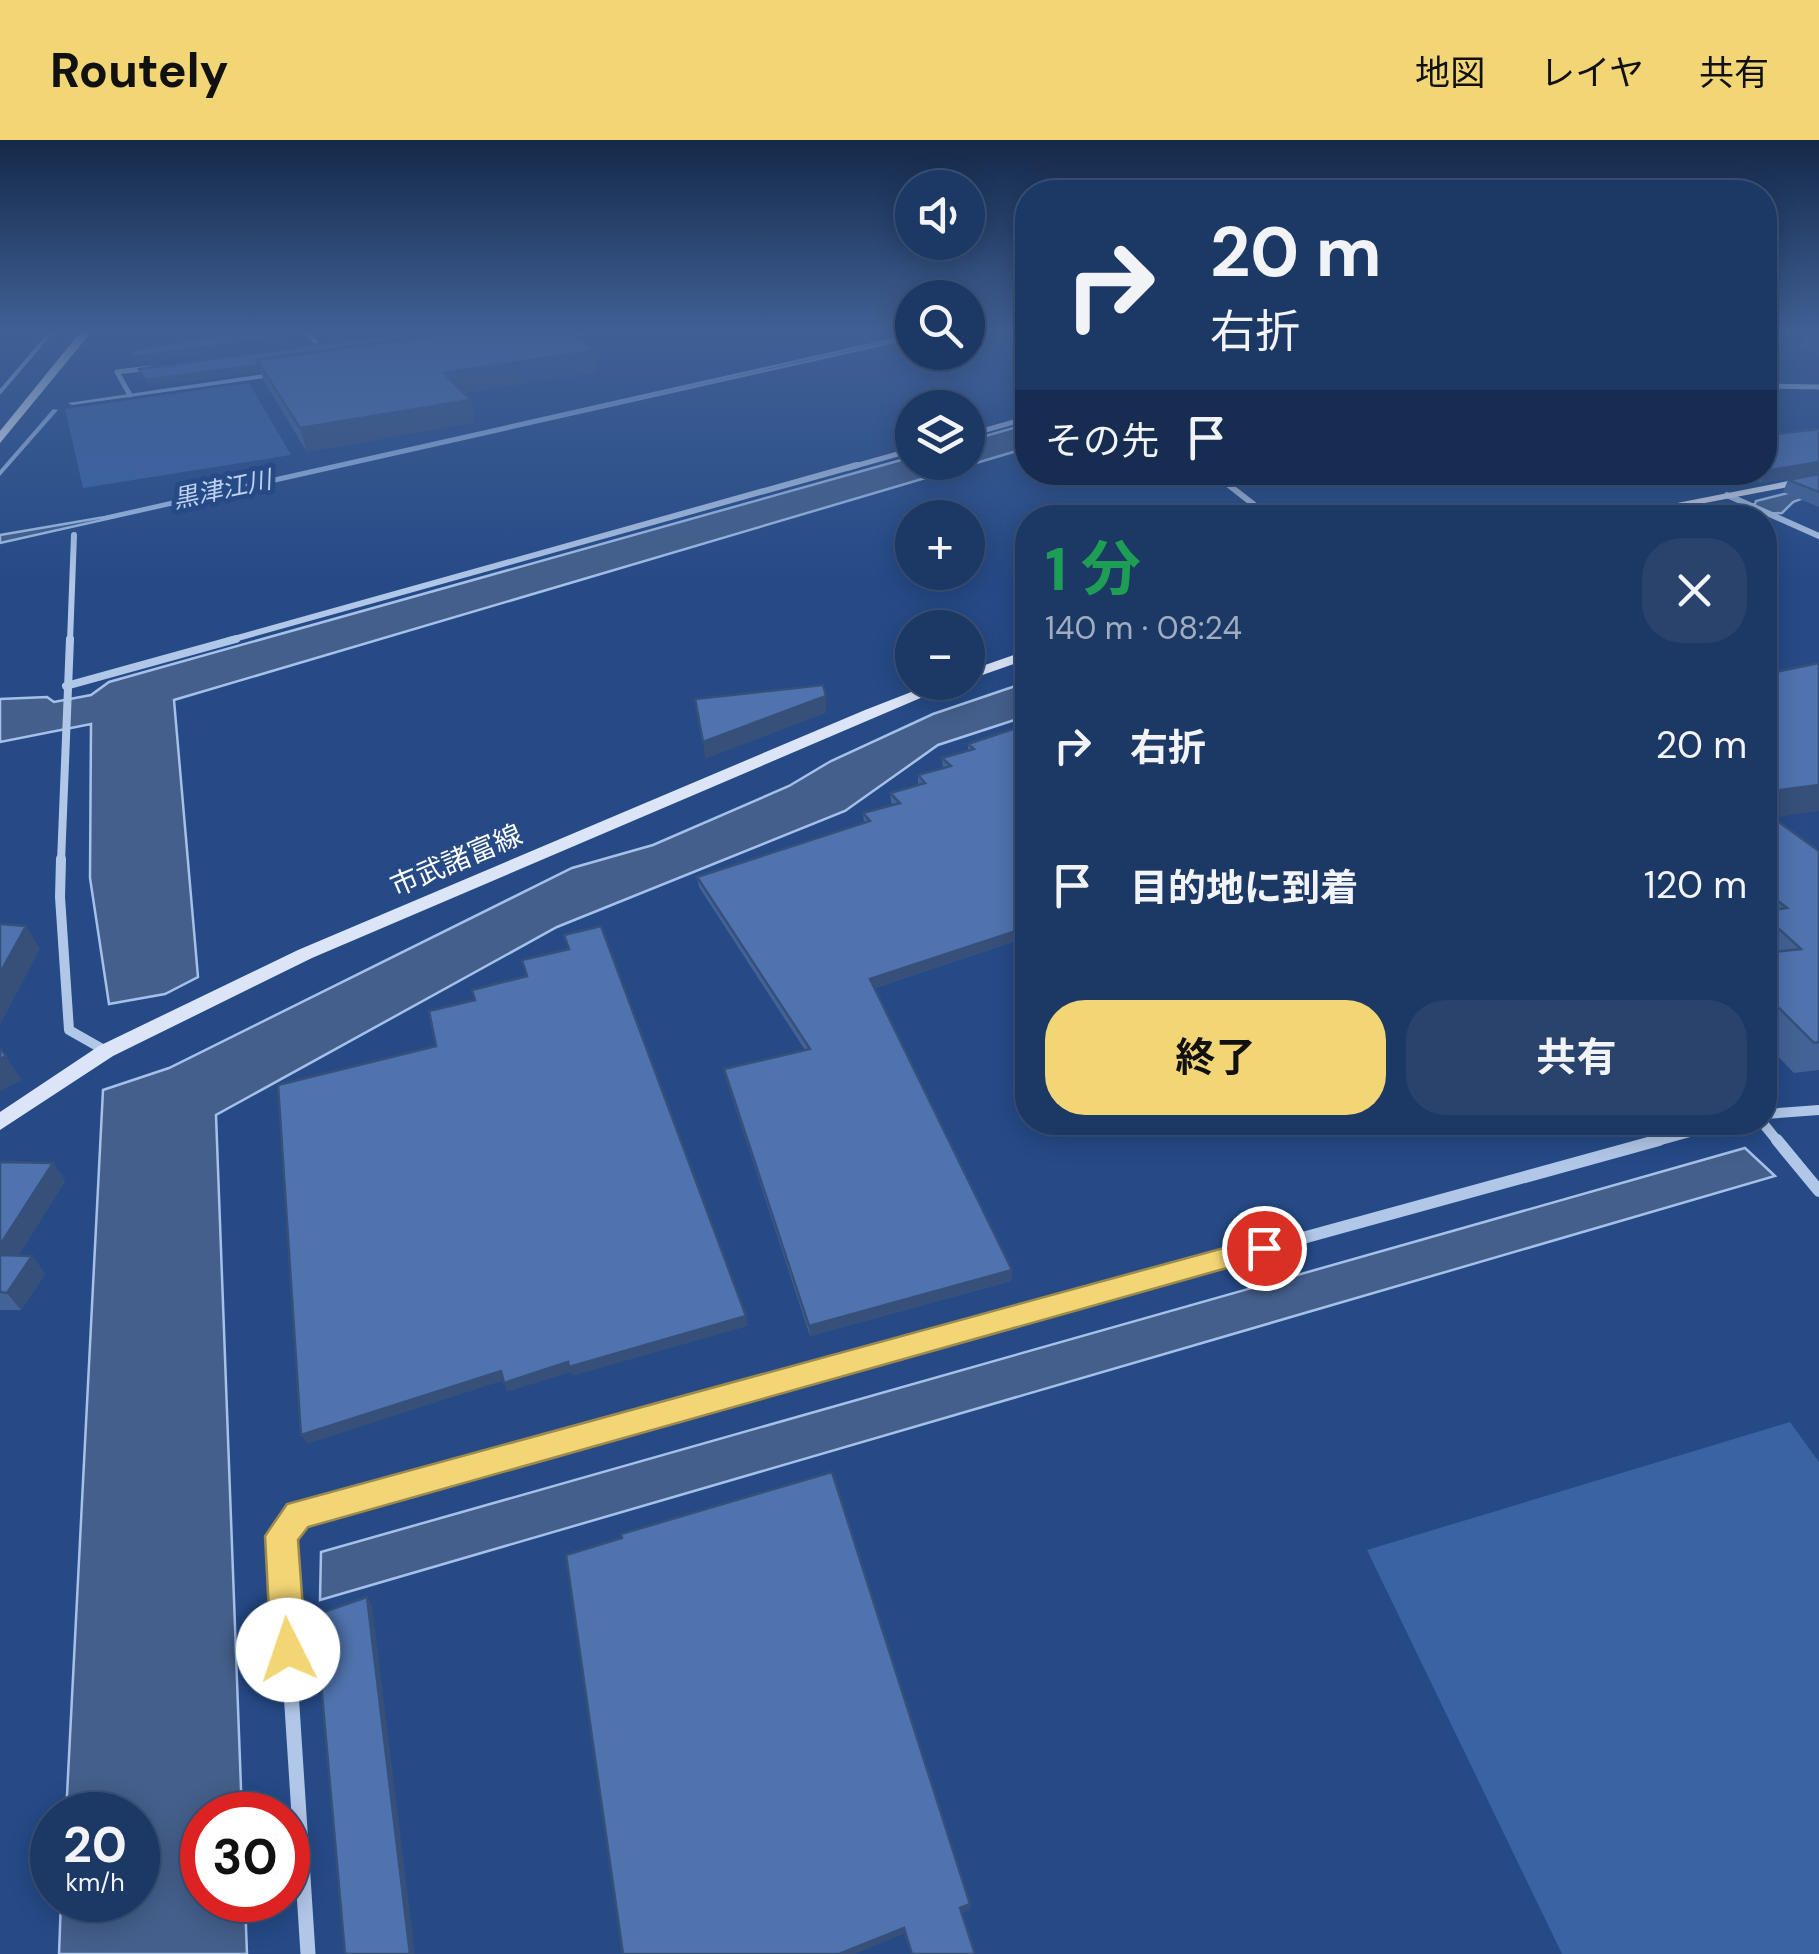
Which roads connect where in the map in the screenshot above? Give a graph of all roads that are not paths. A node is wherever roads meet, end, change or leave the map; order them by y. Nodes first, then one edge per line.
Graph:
1 (20, 415) edge
2 (1015, 422) edge
3 (985, 430) edge
4 (0, 439) edge
5 (895, 455) edge
6 (1819, 478) edge
7 (1229, 485) edge
8 (1727, 495) junction
9 (1254, 505) edge
10 (1674, 505) edge
11 (1748, 505) edge
12 (1777, 518) edge
13 (74, 535) dead end
14 (1819, 536) edge
15 (1015, 659) edge
16 (985, 670) edge
17 (66, 686) junction
18 (904, 700) edge
19 (106, 1051) junction
20 (1819, 1110) edge
21 (1777, 1113) edge
22 (0, 1122) edge
23 (1678, 1135) edge
24 (1773, 1135) edge
25 (1819, 1190) edge
26 (308, 1954) edge

1 - 4 main road
2 - 3 street
5 - 17 street
6 - 8 main road
7 - 9 street
8 - 10 main road
8 - 11 street
12 - 14 street
13 - 17 street
15 - 16 main road
17 - 19 street
18 - 19 main road, 市武諸富線
19 - 22 main road, 市武諸富線
20 - 21 street
23 - 26 street
24 - 25 street

